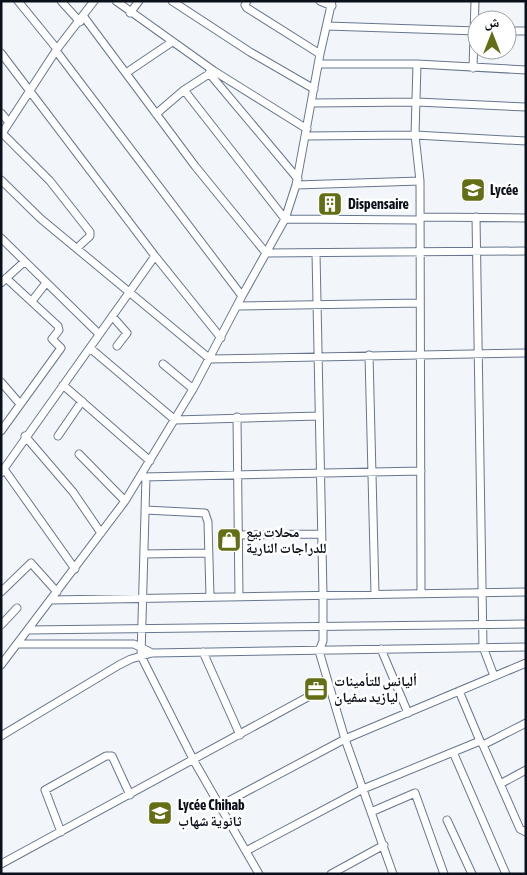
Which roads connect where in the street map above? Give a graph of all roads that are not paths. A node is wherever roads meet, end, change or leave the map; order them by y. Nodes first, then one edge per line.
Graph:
1 (18, 1) edge
2 (61, 1) edge
3 (116, 1) edge
4 (139, 1) edge
5 (172, 1) edge
6 (247, 1) edge
7 (320, 1) edge
8 (94, 2) edge
9 (332, 4) edge
10 (130, 13) junction
11 (82, 19) junction
12 (327, 26) junction
13 (467, 31) edge
14 (172, 42) junction
15 (57, 50) junction
16 (1, 53) edge
17 (320, 54) junction
18 (474, 60) edge
19 (319, 64) junction
20 (417, 64) junction
21 (473, 68) junction
22 (526, 70) edge
23 (211, 72) junction
24 (126, 73) junction
25 (314, 89) junction
26 (30, 90) junction
27 (184, 90) junction
28 (312, 102) junction
29 (416, 102) junction
30 (526, 107) edge
31 (1, 113) edge
32 (156, 114) junction
33 (8, 122) junction
34 (306, 133) junction
35 (2, 134) edge
36 (415, 135) junction
37 (526, 141) edge
38 (1, 180) edge
39 (420, 181) junction
40 (297, 182) junction
41 (476, 218) junction
42 (526, 218) edge
43 (285, 219) junction
44 (420, 219) junction
45 (1, 238) edge
46 (78, 248) junction
47 (526, 251) edge
48 (476, 252) junction
49 (266, 253) junction
50 (316, 253) junction
51 (420, 253) junction
52 (155, 256) junction
53 (24, 262) junction
54 (4, 280) edge
55 (46, 283) junction
56 (130, 290) junction
57 (242, 296) junction
58 (32, 301) junction
59 (420, 303) junction
60 (317, 305) junction
61 (236, 306) junction
62 (112, 316) junction
63 (100, 334) junction
64 (221, 338) junction
65 (117, 346) dead end
66 (90, 348) junction
67 (526, 353) edge
68 (420, 354) junction
69 (477, 354) junction
70 (370, 355) junction
71 (319, 356) junction
72 (210, 358) junction
73 (163, 364) dead end
74 (1, 382) edge
75 (63, 385) junction
76 (193, 389) junction
77 (82, 401) junction
78 (20, 404) junction
79 (320, 416) junction
80 (237, 417) junction
81 (175, 420) junction
82 (1, 431) edge
83 (26, 436) junction
84 (58, 436) dead end
85 (79, 454) dead end
86 (150, 461) junction
87 (3, 471) edge
88 (421, 471) junction
89 (372, 472) junction
90 (320, 474) junction
91 (238, 475) junction
92 (143, 477) junction
93 (125, 501) junction
94 (145, 510) junction
95 (101, 533) junction
96 (320, 534) junction
97 (238, 535) junction
98 (208, 553) junction
99 (144, 554) junction
100 (75, 569) junction
101 (3, 587) edge
102 (57, 592) junction
103 (526, 592) edge
104 (482, 593) junction
105 (375, 594) junction
106 (421, 594) junction
107 (323, 595) junction
108 (239, 596) junction
109 (210, 597) junction
110 (142, 598) junction
111 (51, 600) junction
112 (17, 608) dead end
113 (526, 624) edge
114 (482, 625) junction
115 (1, 626) edge
116 (322, 627) junction
117 (28, 630) junction
118 (141, 630) junction
119 (17, 644) junction
120 (141, 646) junction
121 (526, 647) edge
122 (483, 648) junction
123 (381, 649) junction
124 (319, 651) junction
125 (203, 652) junction
126 (152, 653) junction
127 (141, 656) junction
128 (526, 663) edge
129 (1, 665) edge
130 (494, 676) junction
131 (328, 686) junction
132 (459, 691) junction
133 (408, 713) junction
134 (526, 723) edge
135 (240, 735) junction
136 (1, 736) edge
137 (345, 739) junction
138 (481, 743) junction
139 (454, 752) junction
140 (194, 761) junction
141 (526, 770) edge
142 (500, 784) junction
143 (363, 789) junction
144 (130, 795) junction
145 (221, 805) junction
146 (371, 812) junction
147 (447, 820) dead end
148 (61, 832) junction
149 (526, 832) edge
150 (384, 845) junction
151 (246, 851) junction
152 (1, 864) edge
153 (259, 874) edge
154 (331, 874) edge
155 (393, 874) edge
156 (444, 874) edge
157 (472, 874) edge
158 (506, 874) edge

1 - 15 street
2 - 11 street
3 - 10 street
4 - 10 street
5 - 25 street
6 - 17 street
7 - 9 street
8 - 11 street
9 - 12 street
10 - 14 street
11 - 15 street
11 - 24 street
12 - 13 street
12 - 17 street
14 - 23 street
14 - 24 street
15 - 26 street
15 - 57 street
16 - 26 street
17 - 19 street
18 - 21 street
19 - 20 street
19 - 25 street
20 - 21 street
20 - 29 street
21 - 22 street
23 - 27 street
23 - 34 street
23 - 40 street
24 - 32 street
25 - 28 street
26 - 33 street
26 - 52 street
27 - 32 street
27 - 43 street
28 - 29 street
28 - 34 street
29 - 30 street
29 - 36 street
31 - 33 street
32 - 49 street
33 - 35 street
34 - 36 street
34 - 40 street
35 - 46 street
36 - 37 street
36 - 39 street
38 - 46 street
39 - 40 street
39 - 44 street
40 - 43 street
41 - 42 street
41 - 44 street
41 - 48 street
43 - 44 street
43 - 49 street
44 - 51 street
45 - 53 street
46 - 56 street
47 - 48 street
48 - 51 street
48 - 69 street
49 - 50 street
49 - 57 street
50 - 51 street
50 - 60 street
51 - 59 street
52 - 56 street
52 - 64 street
53 - 54 street
53 - 55 street
54 - 58 street
55 - 58 street
55 - 63 street
56 - 62 street
56 - 72 street
57 - 61 street
58 - 78 street
59 - 60 street
59 - 68 street
60 - 61 street
60 - 71 street
61 - 64 street
62 - 63 street
62 - 65 street
63 - 66 street
64 - 72 street
66 - 75 street
66 - 81 street
67 - 69 street
68 - 69 street
68 - 70 street
68 - 88 street
69 - 104 street
70 - 71 street
70 - 89 street
71 - 72 street
71 - 79 street
72 - 76 street
73 - 76 street
74 - 78 street
75 - 77 street
75 - 83 street
76 - 81 street
77 - 84 street
77 - 86 street
78 - 82 street
79 - 80 street
79 - 90 street
80 - 81 street
80 - 91 street
81 - 86 street
83 - 87 street
83 - 95 street
85 - 93 street
86 - 92 street
87 - 100 street
88 - 89 street
88 - 106 street
89 - 90 street
89 - 105 street
90 - 91 street
90 - 96 street
91 - 92 street
91 - 97 street
92 - 93 street
92 - 94 street
93 - 95 street
94 - 98 street
94 - 99 street
95 - 100 street
96 - 97 street
96 - 107 street
97 - 108 street
98 - 99 street
98 - 109 street
99 - 110 street
100 - 102 street
101 - 102 street
102 - 111 street
103 - 104 street
104 - 106 street
104 - 114 street
105 - 106 street
105 - 107 street
107 - 108 street
107 - 116 street
108 - 109 street
109 - 110 street
110 - 111 street
110 - 118 street
111 - 117 street
112 - 115 street
113 - 114 street
114 - 116 street
114 - 122 street
116 - 118 street
116 - 124 street
117 - 118 street
117 - 119 street
118 - 120 street
119 - 120 street
119 - 129 street
120 - 126 street
120 - 127 street
121 - 122 street
122 - 123 street
122 - 130 street
123 - 124 street
123 - 133 street
124 - 125 street
124 - 131 street
125 - 126 street
125 - 135 street
126 - 127 street
127 - 136 street
127 - 140 street
128 - 130 street
130 - 132 street
131 - 135 street
131 - 137 street
132 - 133 street
132 - 138 street
133 - 137 street
134 - 138 street
135 - 140 street
137 - 143 street
137 - 145 street
138 - 139 street
138 - 142 street
139 - 143 street
139 - 158 street
140 - 144 street
140 - 145 street
141 - 142 street
142 - 149 street
143 - 146 street
143 - 151 street
144 - 148 street
144 - 148 street
145 - 151 street
146 - 150 street
146 - 156 street
147 - 157 street
148 - 152 street
150 - 154 street
150 - 155 street
151 - 153 street

